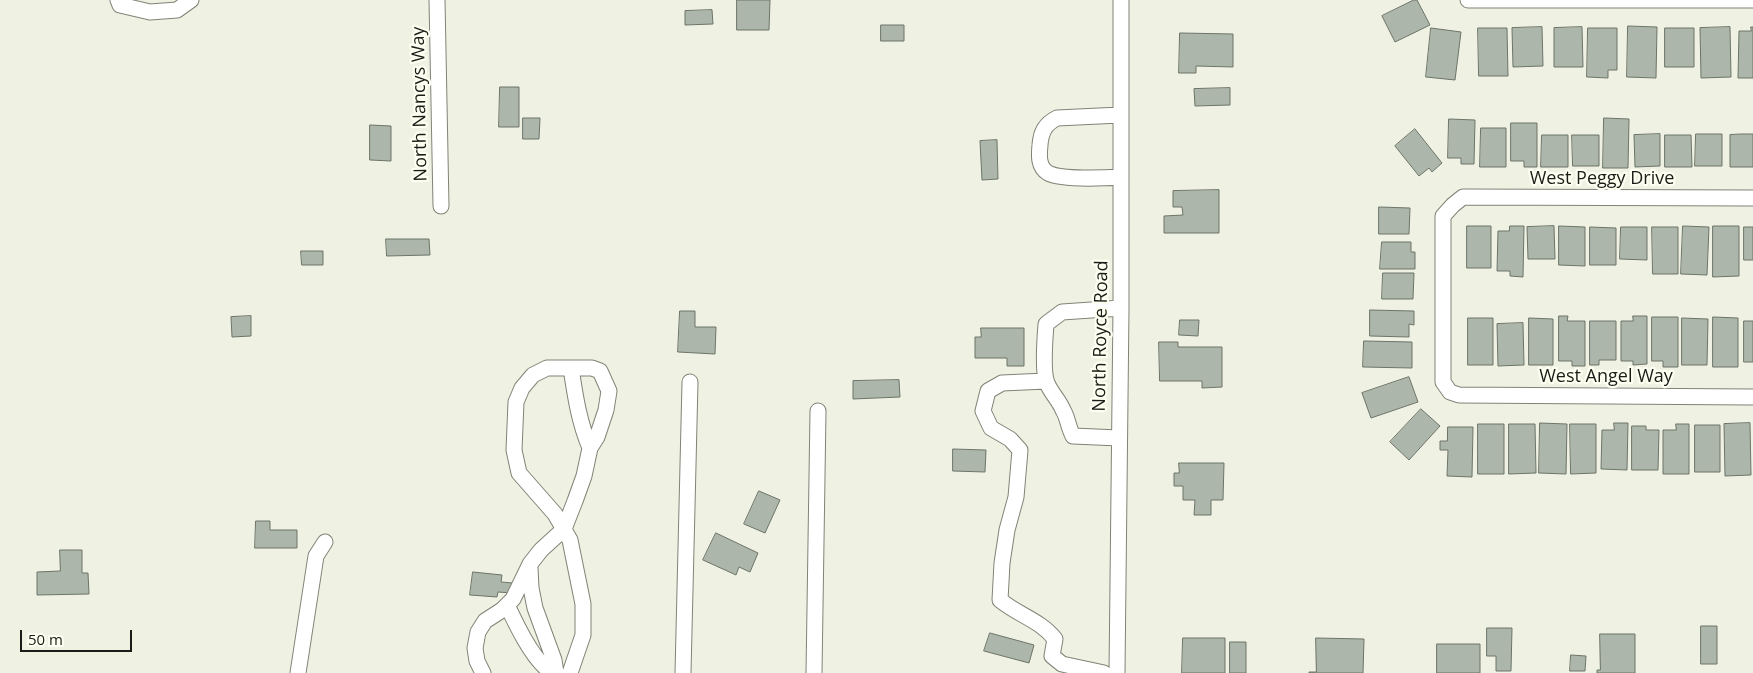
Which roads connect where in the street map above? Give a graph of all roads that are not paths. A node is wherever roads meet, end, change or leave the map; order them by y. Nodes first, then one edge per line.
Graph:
1 (118, 0) edge
2 (191, 0) edge
3 (437, 0) edge
4 (1121, 0) edge
5 (1468, 0) edge
6 (1753, 0) edge
7 (1120, 115) junction
8 (1121, 177) junction
9 (1753, 198) edge
10 (441, 206) dead end
11 (1121, 308) junction
12 (572, 368) junction
13 (1046, 381) junction
14 (690, 382) dead end
15 (1459, 395) joint
16 (1753, 397) edge
17 (818, 411) dead end
18 (1119, 438) junction
19 (590, 448) junction
20 (564, 529) junction
21 (325, 542) dead end
22 (530, 564) junction
23 (507, 605) junction
24 (298, 673) edge
25 (483, 673) edge
26 (556, 673) edge
27 (570, 673) edge
28 (683, 673) edge
29 (814, 673) edge
30 (1104, 673) edge
31 (1117, 673) edge

1 - 2 street
3 - 10 street, North Nancys Way
4 - 7 street, North Royce Road
5 - 6 street
7 - 8 street, North Royce Road
7 - 8 street
8 - 11 street, North Royce Road
9 - 15 street, West Peggy Drive
11 - 13 street
11 - 18 street, North Royce Road
12 - 19 street
12 - 19 street
12 - 20 street
13 - 18 street
13 - 30 street
14 - 28 street
15 - 16 street, West Angel Way
17 - 29 street
18 - 31 street, North Royce Road
19 - 20 street
20 - 22 street
20 - 27 street
21 - 24 street
22 - 23 street
22 - 26 street
23 - 25 street
23 - 26 street

